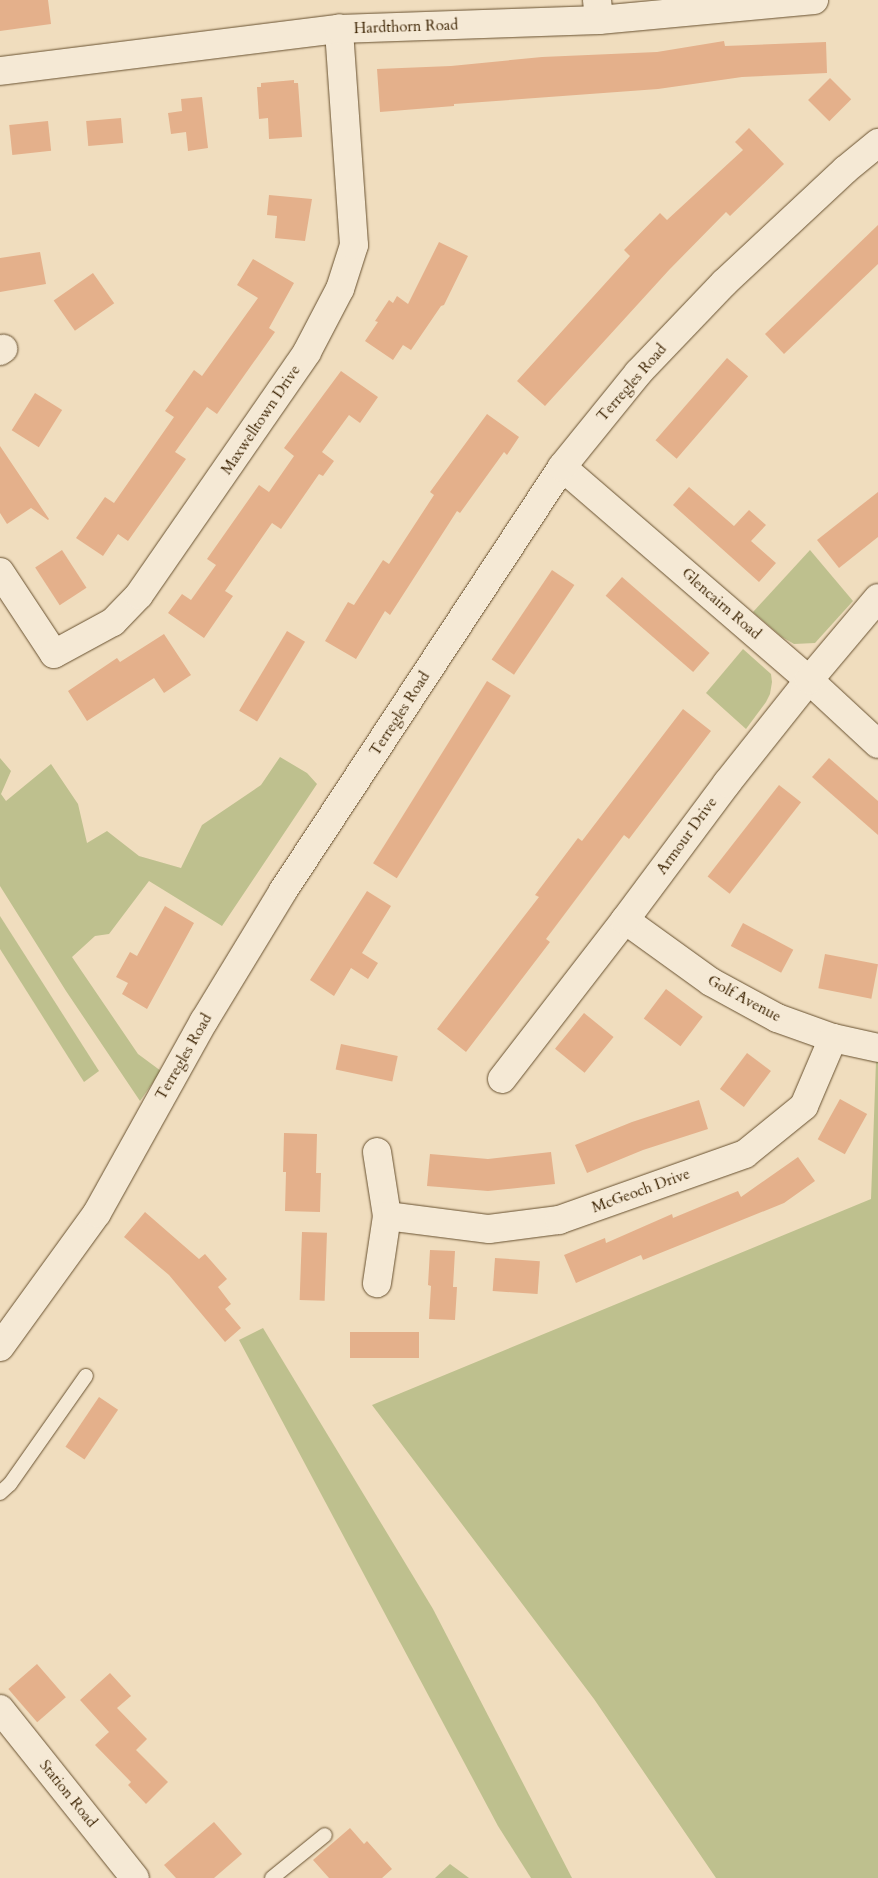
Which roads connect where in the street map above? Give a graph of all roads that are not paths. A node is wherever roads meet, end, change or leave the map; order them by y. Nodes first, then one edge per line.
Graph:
1 (814, 0) edge
2 (598, 10) edge
3 (339, 30) junction
4 (0, 71) edge
5 (878, 143) edge
6 (562, 467) junction
7 (0, 572) edge
8 (878, 598) edge
9 (809, 680) junction
10 (878, 744) edge
11 (625, 920) junction
12 (833, 1038) junction
13 (878, 1048) edge
14 (502, 1079) dead end
15 (377, 1152) dead end
16 (388, 1216) junction
17 (377, 1282) dead end
18 (0, 1346) edge
19 (86, 1376) dead end
20 (0, 1493) edge
21 (0, 1709) edge
22 (325, 1835) dead end
23 (135, 1878) edge
24 (272, 1878) edge

1 - 2 street, Hardthorn Road
2 - 3 street, Hardthorn Road
3 - 4 street, Hardthorn Road
3 - 7 street, Maxwelltown Drive
5 - 6 street, Terregles Road
6 - 9 street, Glencairn Road
6 - 18 street, Terregles Road
8 - 9 street, Armour Drive
9 - 10 street, Glencairn Road
9 - 11 street, Armour Drive
11 - 12 street, Golf Avenue
11 - 14 street, Armour Drive
12 - 13 street, Golf Avenue
12 - 16 street, McGeoch Drive
15 - 16 street
16 - 17 street
19 - 20 lane
21 - 23 street, Station Road
22 - 24 lane

